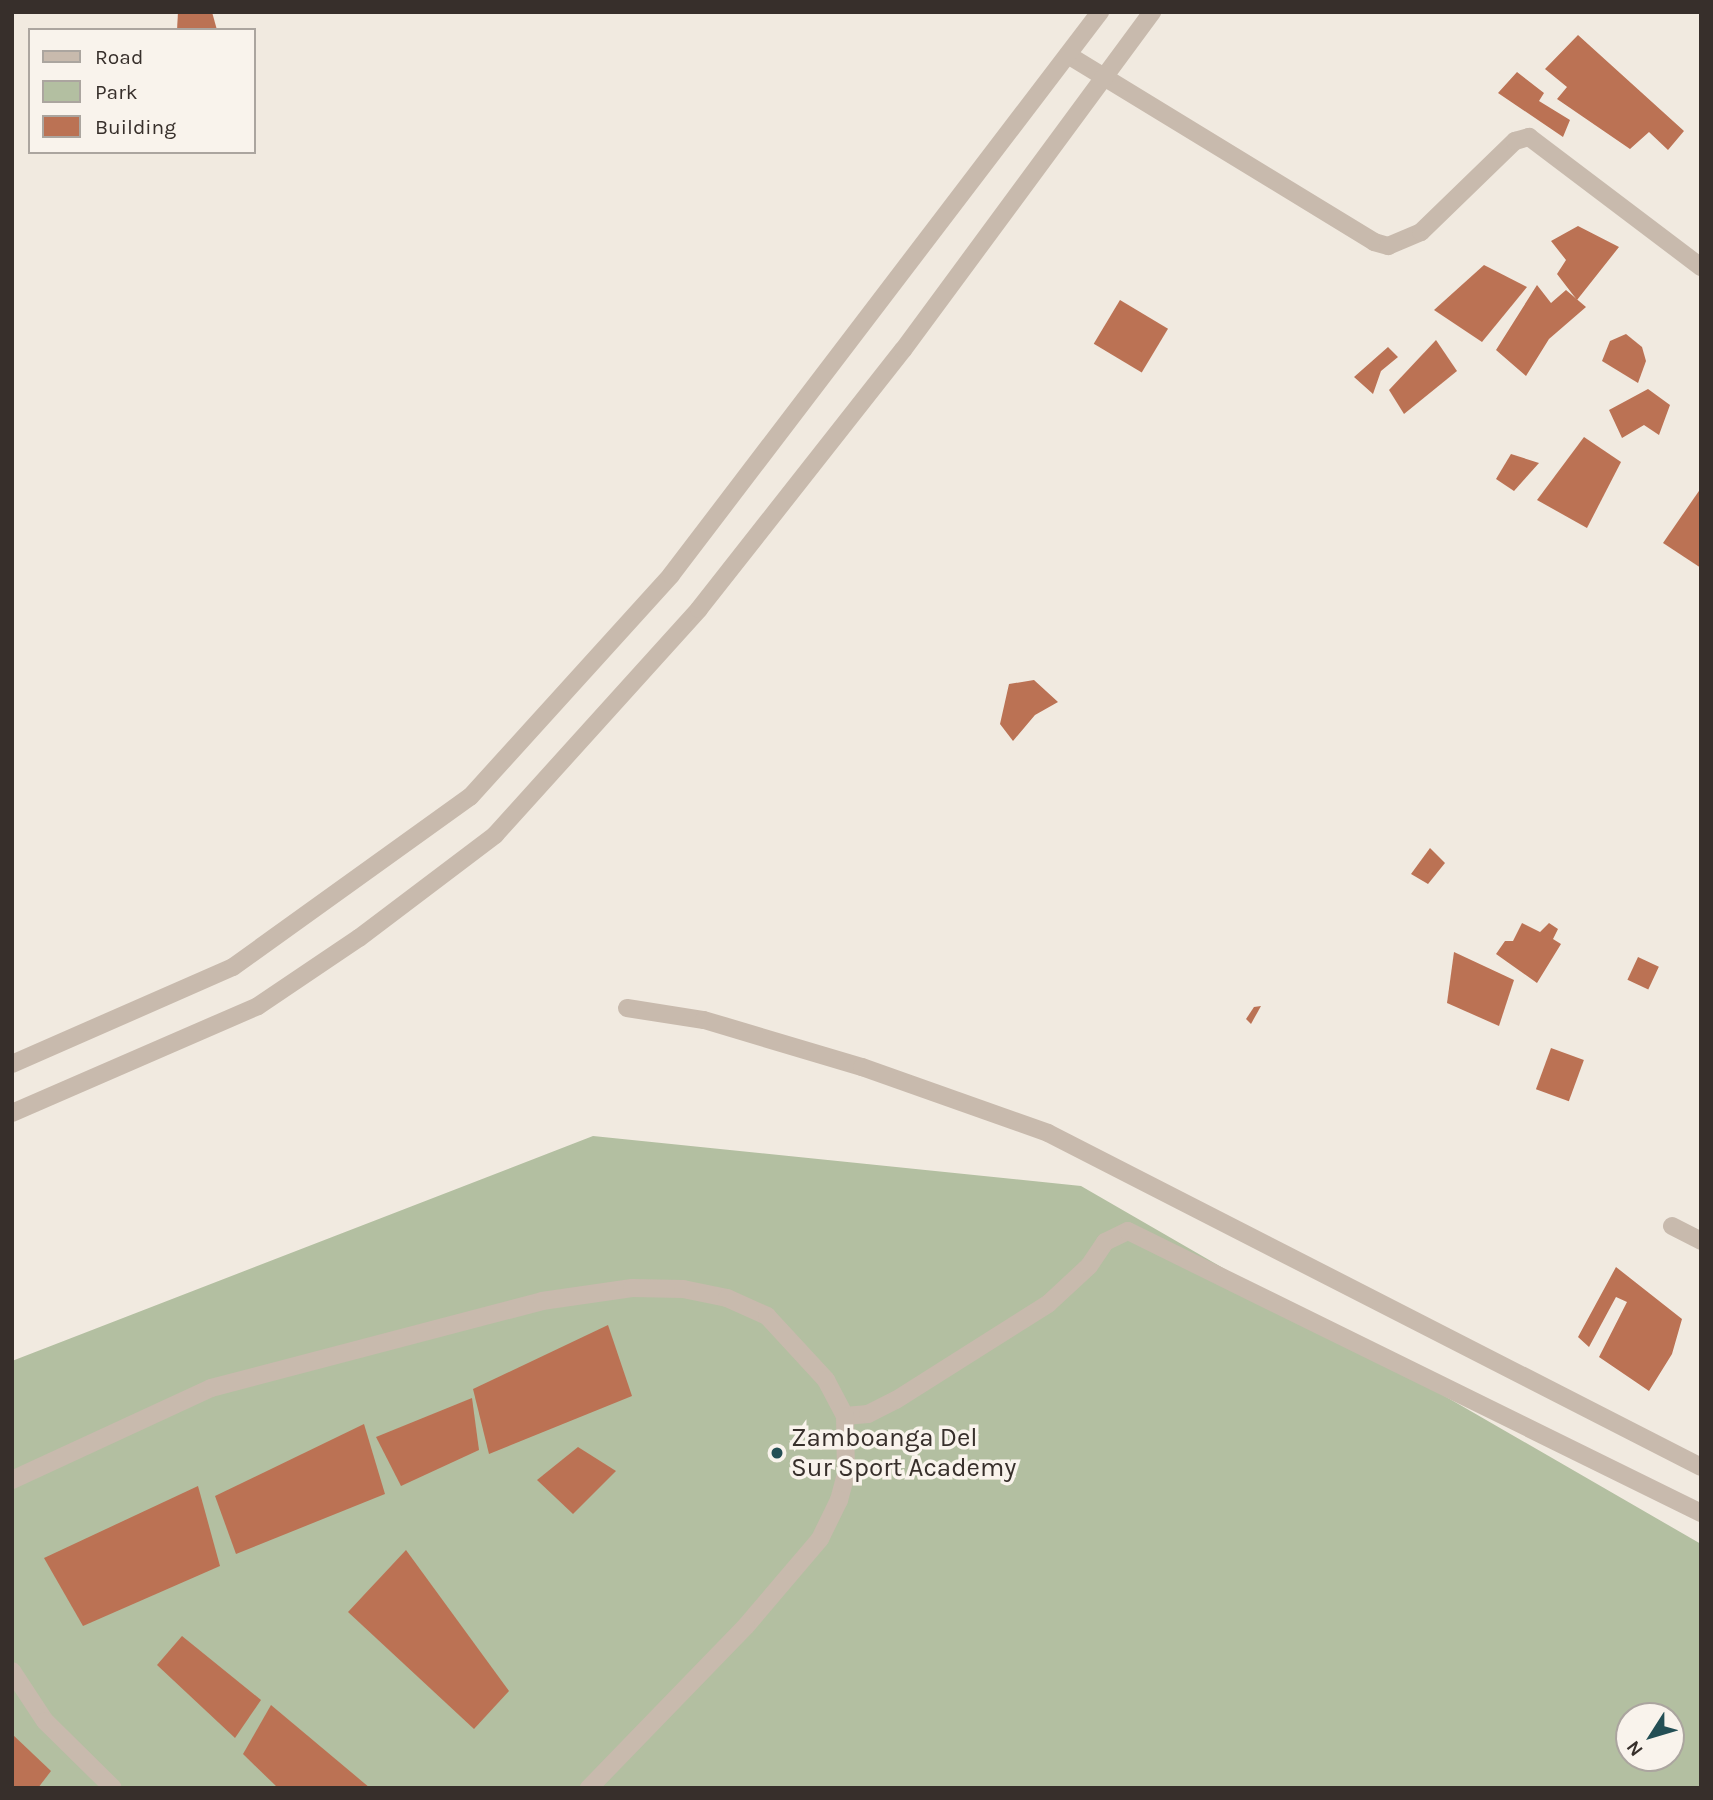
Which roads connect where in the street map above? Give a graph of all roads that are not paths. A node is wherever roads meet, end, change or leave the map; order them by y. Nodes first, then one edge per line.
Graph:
1 (1100, 12) edge
2 (1152, 12) edge
3 (1068, 55) junction
4 (1104, 78) junction
5 (1701, 267) edge
6 (627, 1008) dead end
7 (12, 1064) edge
8 (12, 1113) edge
9 (1672, 1226) dead end
10 (1701, 1241) edge
11 (845, 1416) junction
12 (1701, 1467) edge
13 (12, 1480) edge
14 (1701, 1513) edge
15 (12, 1671) edge
16 (113, 1788) edge
17 (589, 1788) edge

1 - 3 street
2 - 4 street
3 - 4 street
3 - 7 street
4 - 5 street
4 - 8 street
6 - 12 street
9 - 10 street
11 - 13 street
11 - 14 street
11 - 17 street
15 - 16 street

